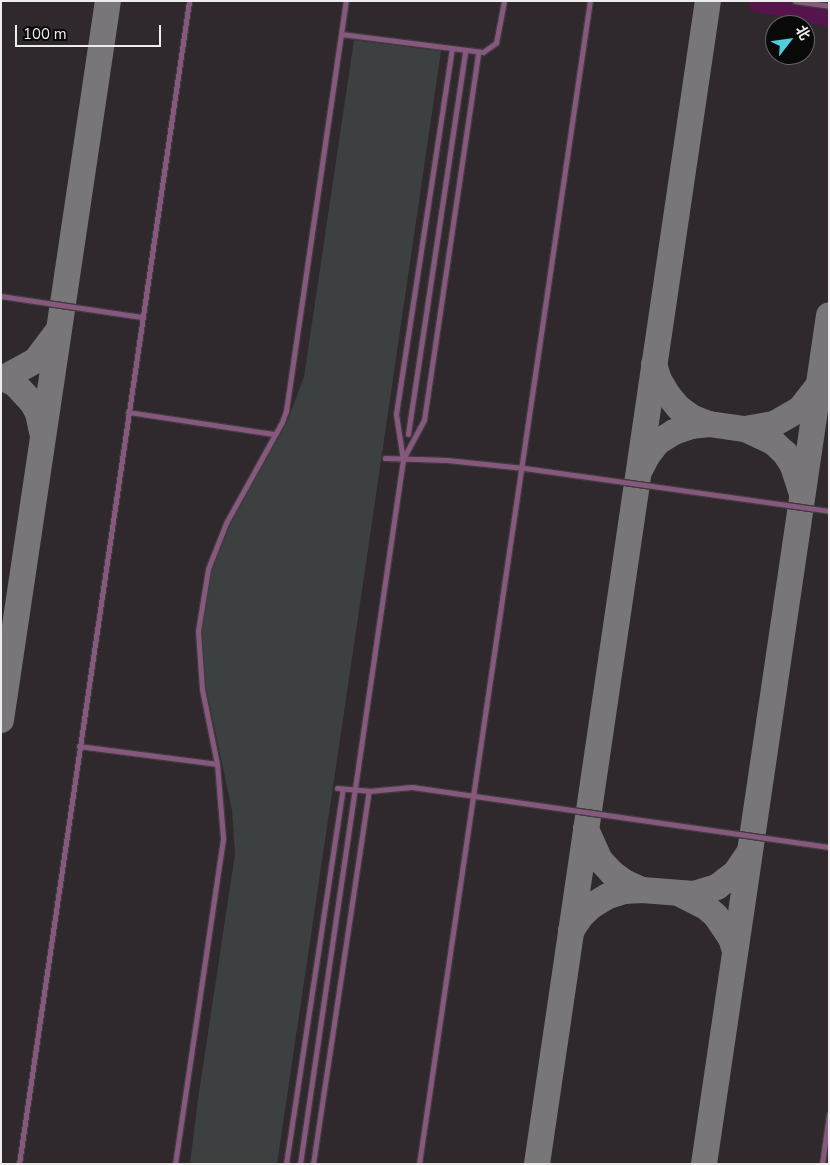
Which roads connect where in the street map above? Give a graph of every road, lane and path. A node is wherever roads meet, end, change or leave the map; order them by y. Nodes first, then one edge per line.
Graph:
1 (189, 1) edge
2 (346, 1) edge
3 (504, 1) edge
4 (590, 1) edge
5 (795, 1) edge
6 (829, 6) edge
7 (341, 34) junction
8 (452, 49) junction
9 (465, 51) junction
10 (478, 53) junction
11 (1, 296) edge
12 (142, 317) junction
13 (128, 412) junction
14 (274, 434) junction
15 (408, 434) dead end
16 (385, 458) dead end
17 (403, 460) junction
18 (524, 468) junction
19 (829, 511) edge
20 (79, 746) junction
21 (217, 764) junction
22 (356, 790) junction
23 (369, 791) junction
24 (474, 795) junction
25 (829, 847) edge
26 (829, 1114) edge
27 (19, 1164) edge
28 (175, 1164) edge
29 (286, 1164) edge
30 (300, 1164) edge
31 (314, 1164) edge
32 (420, 1164) edge
33 (822, 1164) edge

1 - 12 lane
2 - 7 lane
3 - 10 lane
4 - 18 lane
5 - 6 lane
7 - 8 lane
7 - 14 lane
8 - 9 lane
8 - 17 lane
9 - 10 lane
9 - 15 lane
10 - 17 lane
11 - 12 lane
12 - 13 lane
13 - 14 lane
13 - 20 lane
14 - 21 lane
16 - 17 lane
17 - 18 lane
17 - 22 lane
18 - 19 lane
18 - 24 lane
20 - 21 lane
20 - 27 lane
21 - 28 lane
22 - 23 lane
22 - 29 lane
22 - 30 lane
23 - 24 lane
23 - 31 lane
24 - 25 lane
24 - 32 lane
26 - 33 lane

